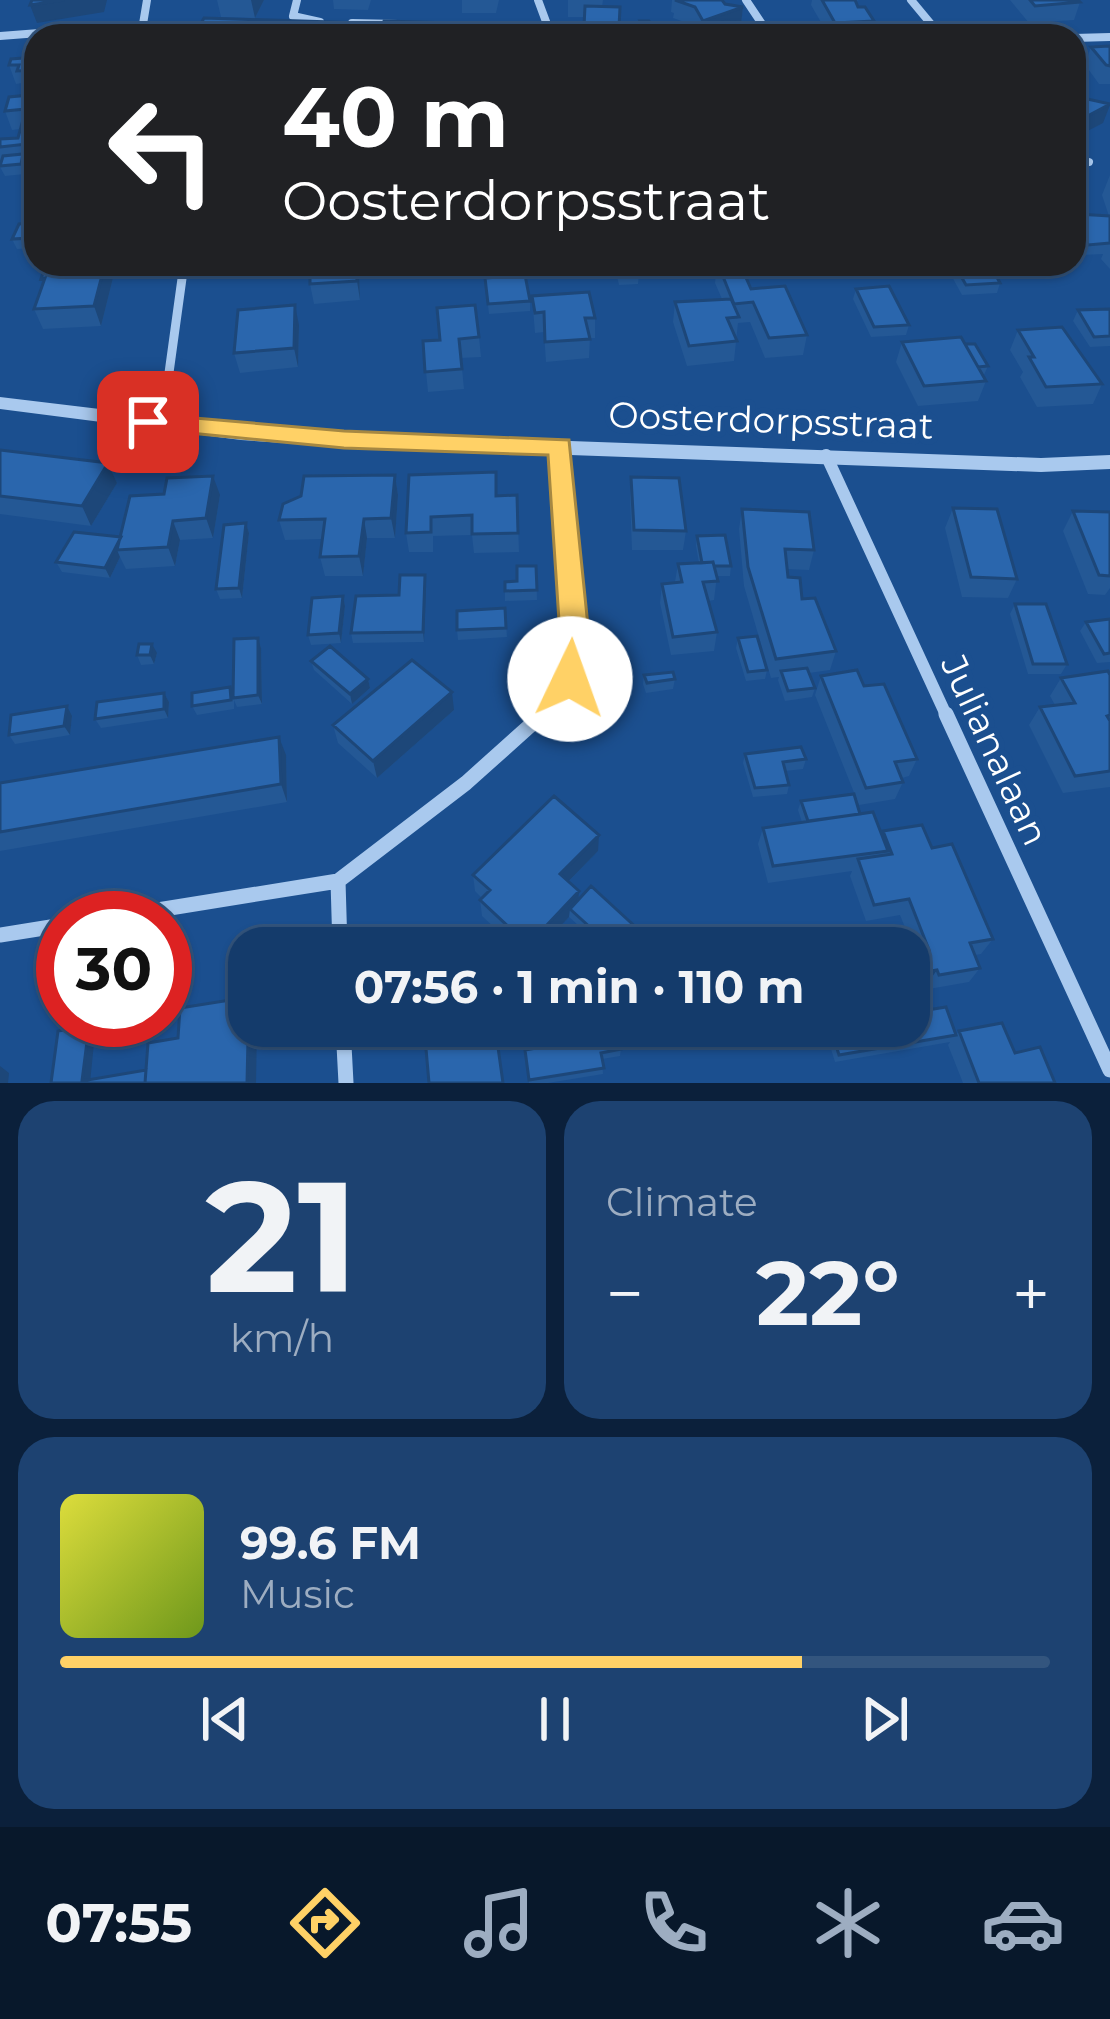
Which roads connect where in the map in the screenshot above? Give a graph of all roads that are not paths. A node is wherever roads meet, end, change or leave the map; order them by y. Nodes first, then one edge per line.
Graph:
1 (297, 0) edge
2 (910, 0) edge
3 (328, 22) edge
4 (346, 22) edge
5 (406, 24) edge
6 (931, 24) edge
7 (1086, 161) edge
8 (1089, 162) dead end
9 (182, 276) edge
10 (0, 403) edge
11 (148, 422) junction
12 (560, 447) junction
13 (826, 455) junction
14 (1110, 463) edge
15 (338, 881) junction
16 (192, 904) edge
17 (339, 927) edge
18 (36, 929) edge
19 (0, 935) edge
20 (345, 1047) edge
21 (1110, 1070) edge
22 (346, 1083) edge

1 - 3 street
2 - 6 street
4 - 5 street
7 - 8 street
9 - 11 street
10 - 11 street, Oosterdorpsstraat
11 - 12 street, Oosterdorpsstraat
12 - 13 street, Oosterdorpsstraat
12 - 15 street
13 - 14 street, Oosterdorpsstraat
13 - 21 street, Julianalaan
15 - 16 street
15 - 17 street
18 - 19 street
20 - 22 street

